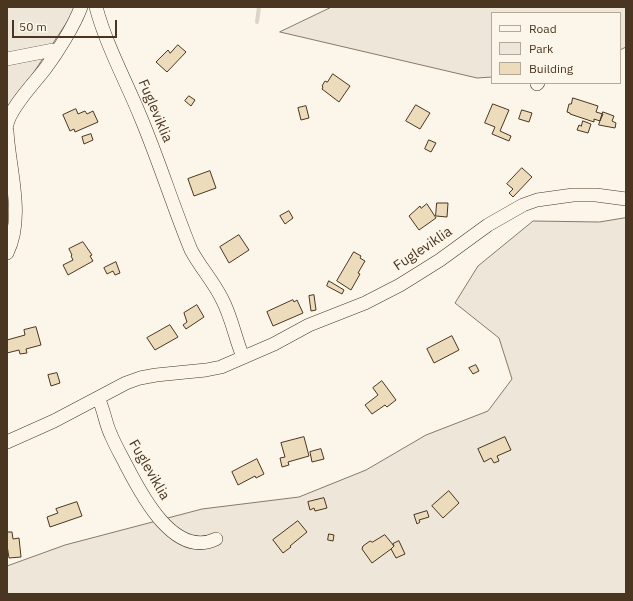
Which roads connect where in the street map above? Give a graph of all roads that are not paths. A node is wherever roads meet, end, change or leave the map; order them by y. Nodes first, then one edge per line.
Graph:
1 (81, 7) edge
2 (96, 7) edge
3 (56, 51) junction
4 (7, 59) edge
5 (7, 124) edge
6 (7, 131) edge
7 (626, 199) edge
8 (7, 253) edge
9 (243, 357) junction
10 (98, 398) junction
11 (7, 442) edge
12 (216, 539) dead end

1 - 3 street
2 - 9 street, Fugleviklia
3 - 4 street
3 - 5 street
6 - 8 street
7 - 9 street, Fugleviklia
9 - 10 street, Fugleviklia
10 - 11 street, Fugleviklia
10 - 12 street, Fugleviklia

